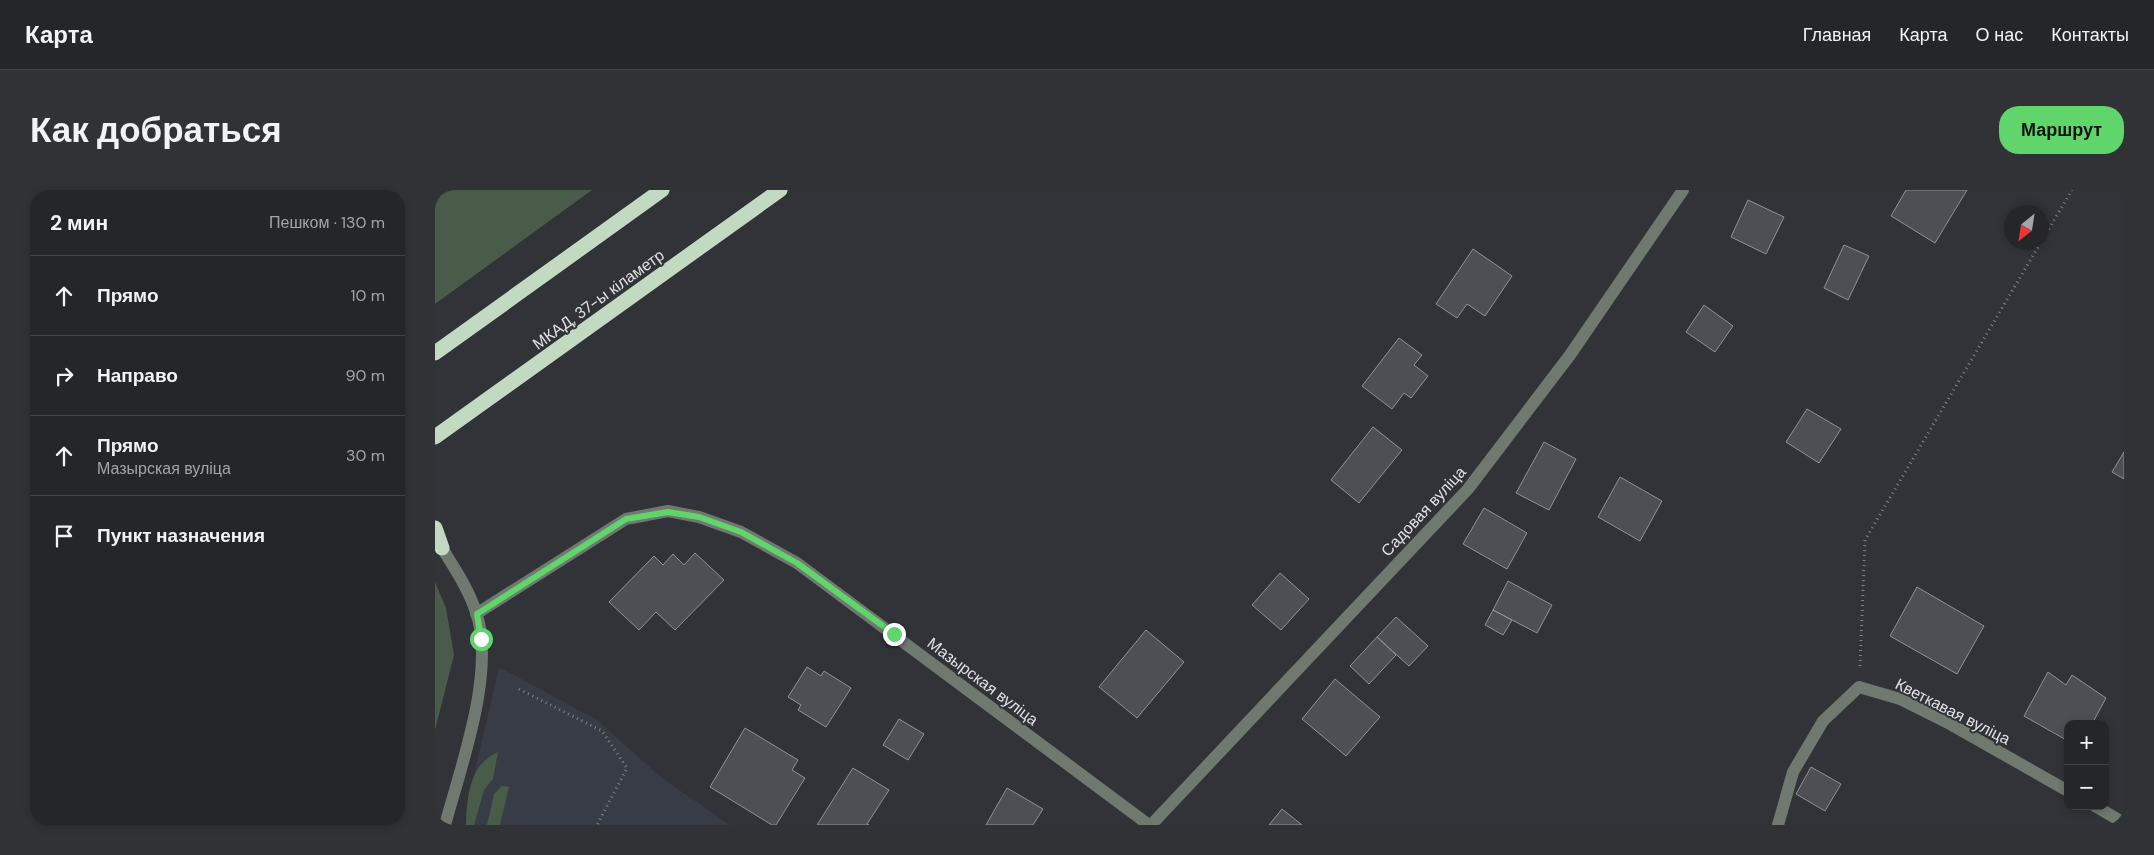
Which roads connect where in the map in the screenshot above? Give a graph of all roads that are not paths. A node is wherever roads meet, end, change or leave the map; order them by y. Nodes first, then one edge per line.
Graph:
1 (662, 190) edge
2 (780, 190) edge
3 (1683, 190) edge
4 (435, 353) edge
5 (439, 434) edge
6 (435, 450) edge
7 (435, 528) edge
8 (439, 546) edge
9 (477, 614) junction
10 (2064, 789) edge
11 (2102, 810) edge
12 (2124, 823) edge
13 (445, 825) edge
14 (1150, 825) edge
15 (1778, 825) edge

1 - 4 highway
2 - 5 highway, МКАД, 37-ы кіламетр
3 - 14 street, Садовая вуліца
5 - 6 highway
7 - 8 highway
8 - 9 street
9 - 13 street
9 - 14 street, Мазырская вуліца
10 - 15 street, Кветкавая вуліца
11 - 12 street

